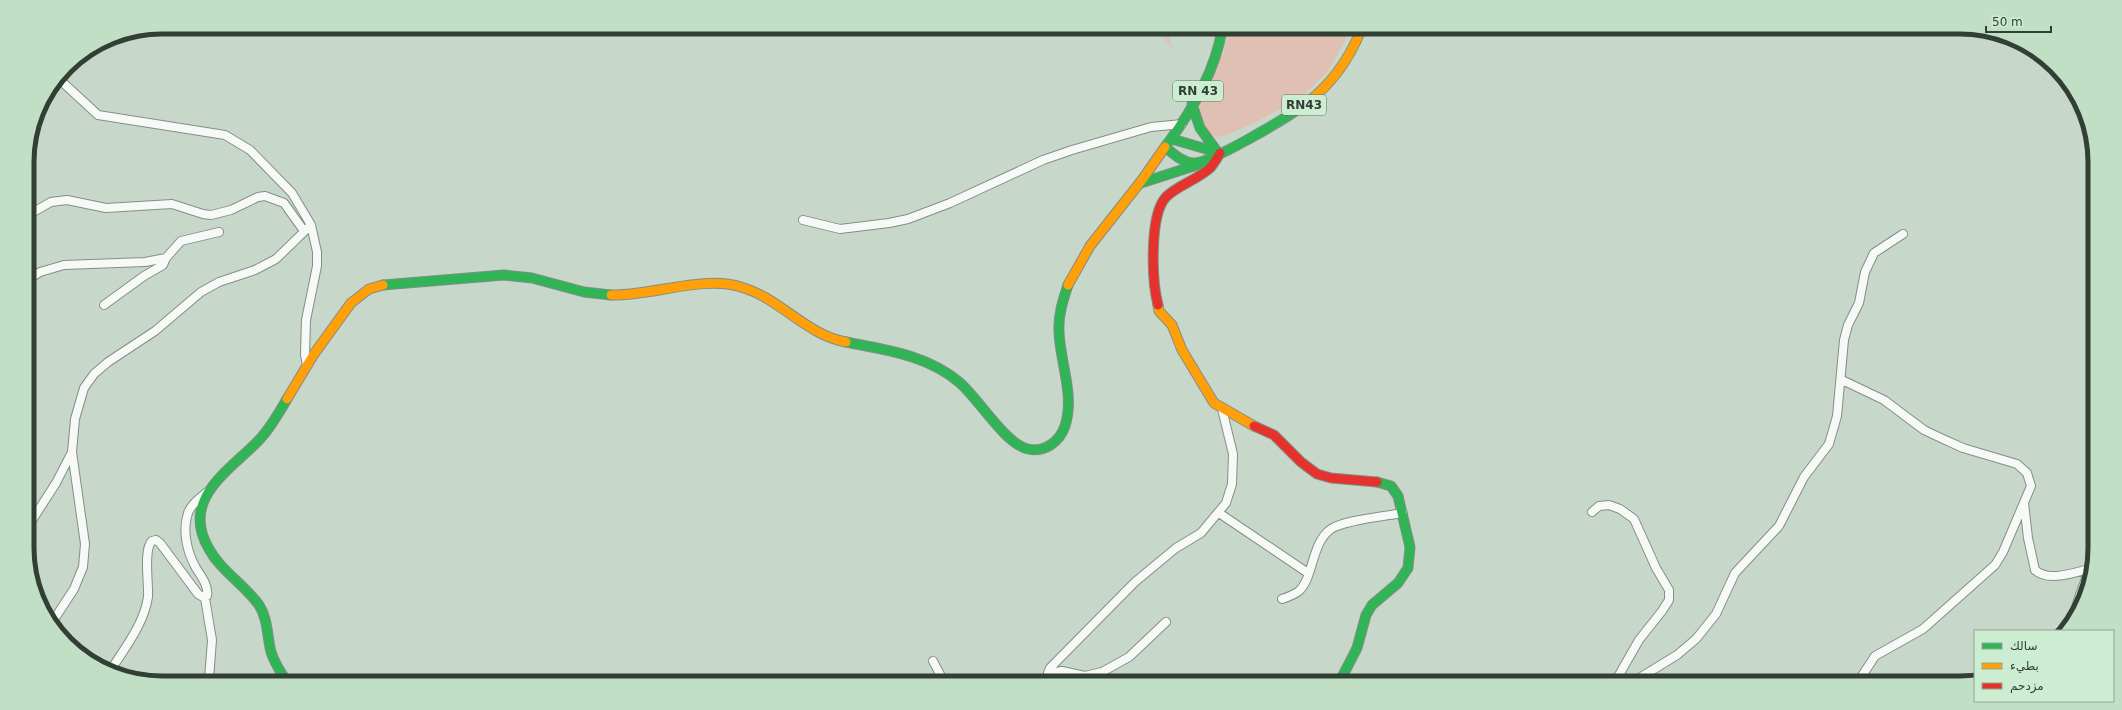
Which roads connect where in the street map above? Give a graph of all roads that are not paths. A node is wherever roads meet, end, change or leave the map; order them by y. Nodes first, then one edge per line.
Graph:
1 (1221, 34) edge
2 (1359, 34) edge
3 (63, 82) edge
4 (1192, 104) junction
5 (1182, 124) junction
6 (1172, 139) junction
7 (1165, 147) junction
8 (1218, 151) junction
9 (1203, 162) junction
10 (1141, 182) junction
11 (34, 212) edge
12 (803, 220) dead end
13 (311, 225) junction
14 (304, 231) junction
15 (219, 232) dead end
16 (1903, 234) dead end
17 (166, 258) junction
18 (34, 276) edge
19 (104, 305) dead end
20 (307, 365) junction
21 (1842, 380) junction
22 (1222, 409) junction
23 (72, 452) junction
24 (207, 492) junction
25 (2024, 502) junction
26 (1592, 512) dead end
27 (1219, 513) junction
28 (1403, 513) junction
29 (34, 517) edge
30 (2086, 569) edge
31 (1308, 573) junction
32 (205, 598) junction
33 (1282, 599) dead end
34 (55, 618) edge
35 (1166, 622) dead end
36 (934, 661) dead end
37 (113, 666) edge
38 (209, 676) edge
39 (283, 676) edge
40 (941, 676) edge
41 (1342, 676) edge
42 (1618, 676) edge
43 (1642, 676) edge
44 (1862, 676) edge

1 - 4 main road, RN 43
2 - 8 main road, RN43
3 - 13 street
4 - 5 main road, RN 43
4 - 8 main road
5 - 6 main road, RN 43
5 - 12 street
6 - 7 main road, RN 43
6 - 8 main road
7 - 9 main road
7 - 10 main road
8 - 9 main road
8 - 22 main road
9 - 10 main road
10 - 20 main road
11 - 14 street
13 - 14 street
13 - 20 street
14 - 23 street
15 - 17 street
16 - 21 street
17 - 18 street
17 - 19 street
20 - 24 main road
21 - 25 street
21 - 43 street
22 - 27 street
22 - 28 main road
23 - 29 street
23 - 34 street
24 - 32 street
24 - 39 main road
25 - 30 street
25 - 44 street
26 - 42 street
27 - 31 street
27 - 35 street
28 - 31 street
28 - 41 main road
31 - 33 street
32 - 37 street
32 - 38 street
36 - 40 street

